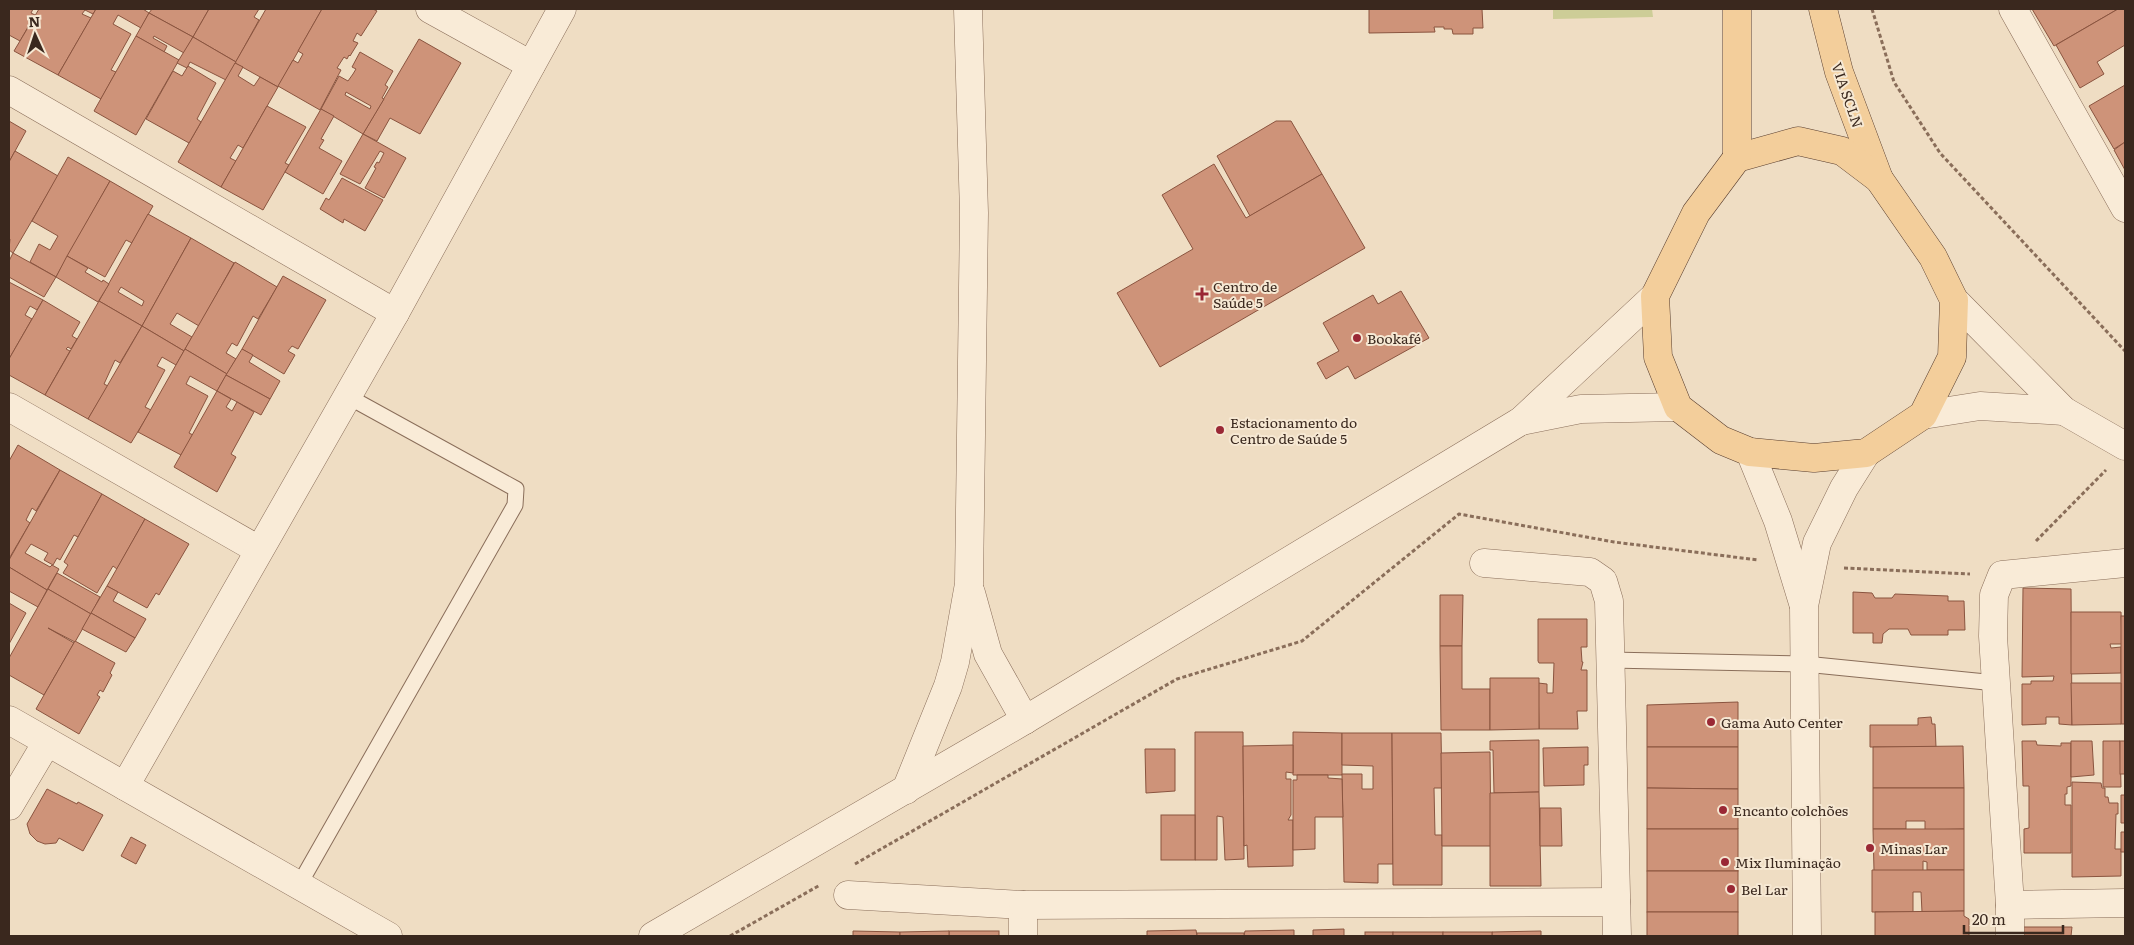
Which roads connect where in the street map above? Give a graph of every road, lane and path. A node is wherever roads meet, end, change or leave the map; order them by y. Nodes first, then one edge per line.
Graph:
1 (430, 9) edge
2 (562, 9) edge
3 (968, 9) edge
4 (1737, 9) edge
5 (1823, 9) edge
6 (1872, 9) edge
7 (2013, 9) edge
8 (531, 65) junction
9 (9, 90) edge
10 (1737, 158) junction
11 (1879, 179) junction
12 (2125, 208) edge
13 (1655, 296) junction
14 (1954, 300) junction
15 (395, 313) junction
16 (2125, 351) edge
17 (347, 396) junction
18 (9, 407) edge
19 (1678, 407) junction
20 (2064, 411) junction
21 (1924, 415) junction
22 (1522, 421) junction
23 (1750, 452) junction
24 (1866, 453) junction
25 (2118, 455) edge
26 (259, 550) junction
27 (1484, 563) dead end
28 (2125, 563) edge
29 (1802, 565) junction
30 (2002, 575) junction
31 (969, 584) junction
32 (1610, 660) junction
33 (1805, 664) junction
34 (1996, 684) junction
35 (9, 720) edge
36 (1025, 720) junction
37 (47, 742) junction
38 (124, 786) junction
39 (906, 790) junction
40 (9, 806) edge
41 (850, 867) dead end
42 (824, 882) dead end
43 (300, 885) junction
44 (848, 895) dead end
45 (1616, 902) junction
46 (2125, 903) edge
47 (1023, 904) junction
48 (2010, 905) junction
49 (388, 936) edge
50 (653, 936) edge
51 (730, 936) edge
52 (1023, 936) edge
53 (1617, 936) edge
54 (1807, 936) edge
55 (2010, 936) edge

1 - 8 street
2 - 8 street
3 - 31 street
4 - 10 main road
5 - 11 main road, VIA SCLN
6 - 16 path
7 - 12 street
8 - 15 street
9 - 15 street
10 - 11 main road
10 - 13 main road
11 - 14 main road
13 - 19 main road
13 - 22 street
14 - 20 street
14 - 21 main road
15 - 17 street
17 - 26 street
17 - 43 lane
18 - 26 street
19 - 22 street
19 - 23 main road
20 - 21 street
20 - 25 street
21 - 24 main road
22 - 36 street
23 - 24 main road
23 - 29 street
24 - 29 street
25 - 30 path
26 - 38 street
27 - 32 street
28 - 30 street
29 - 30 path
29 - 33 street
29 - 41 path
30 - 34 street
31 - 36 street
31 - 39 street
32 - 33 lane
32 - 45 street
33 - 34 lane
33 - 54 street
34 - 48 street
35 - 37 street
36 - 39 street
37 - 38 street
37 - 40 street
38 - 43 street
39 - 50 street
42 - 51 path
43 - 49 street
44 - 47 street
45 - 47 street
45 - 53 street
46 - 48 street
47 - 52 street
48 - 55 street

